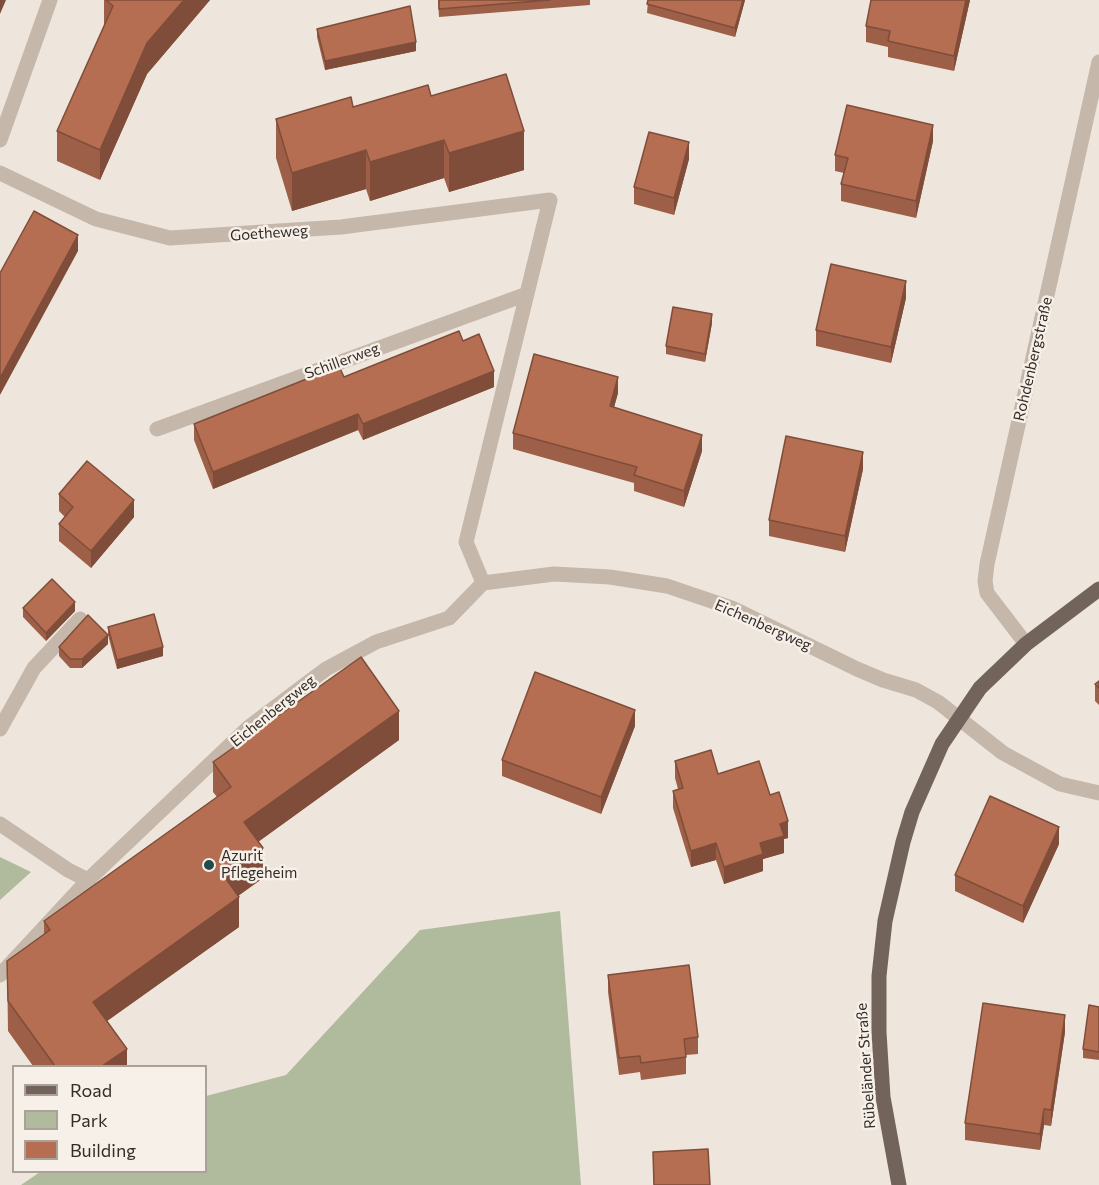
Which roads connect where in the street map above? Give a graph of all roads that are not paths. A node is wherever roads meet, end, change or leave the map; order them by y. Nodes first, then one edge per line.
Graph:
1 (50, 0) edge
2 (1099, 62) edge
3 (0, 140) edge
4 (0, 173) edge
5 (527, 294) junction
6 (157, 429) dead end
7 (483, 583) junction
8 (1099, 589) edge
9 (80, 619) dead end
10 (1026, 644) junction
11 (958, 718) junction
12 (0, 729) edge
13 (1099, 793) edge
14 (0, 824) edge
15 (88, 880) junction
16 (0, 975) edge
17 (899, 1185) edge

1 - 3 street
2 - 10 street, Rohdenbergstraße
4 - 5 street, Goetheweg
5 - 6 street, Schillerweg
5 - 7 street
7 - 11 street, Eichenbergweg
7 - 15 street, Eichenbergweg
8 - 10 main road, Rübeländer Straße
9 - 12 street
10 - 11 main road, Rübeländer Straße
11 - 13 street, Eichenbergweg
11 - 17 main road, Rübeländer Straße
14 - 15 street
15 - 16 street, Eichenbergweg

